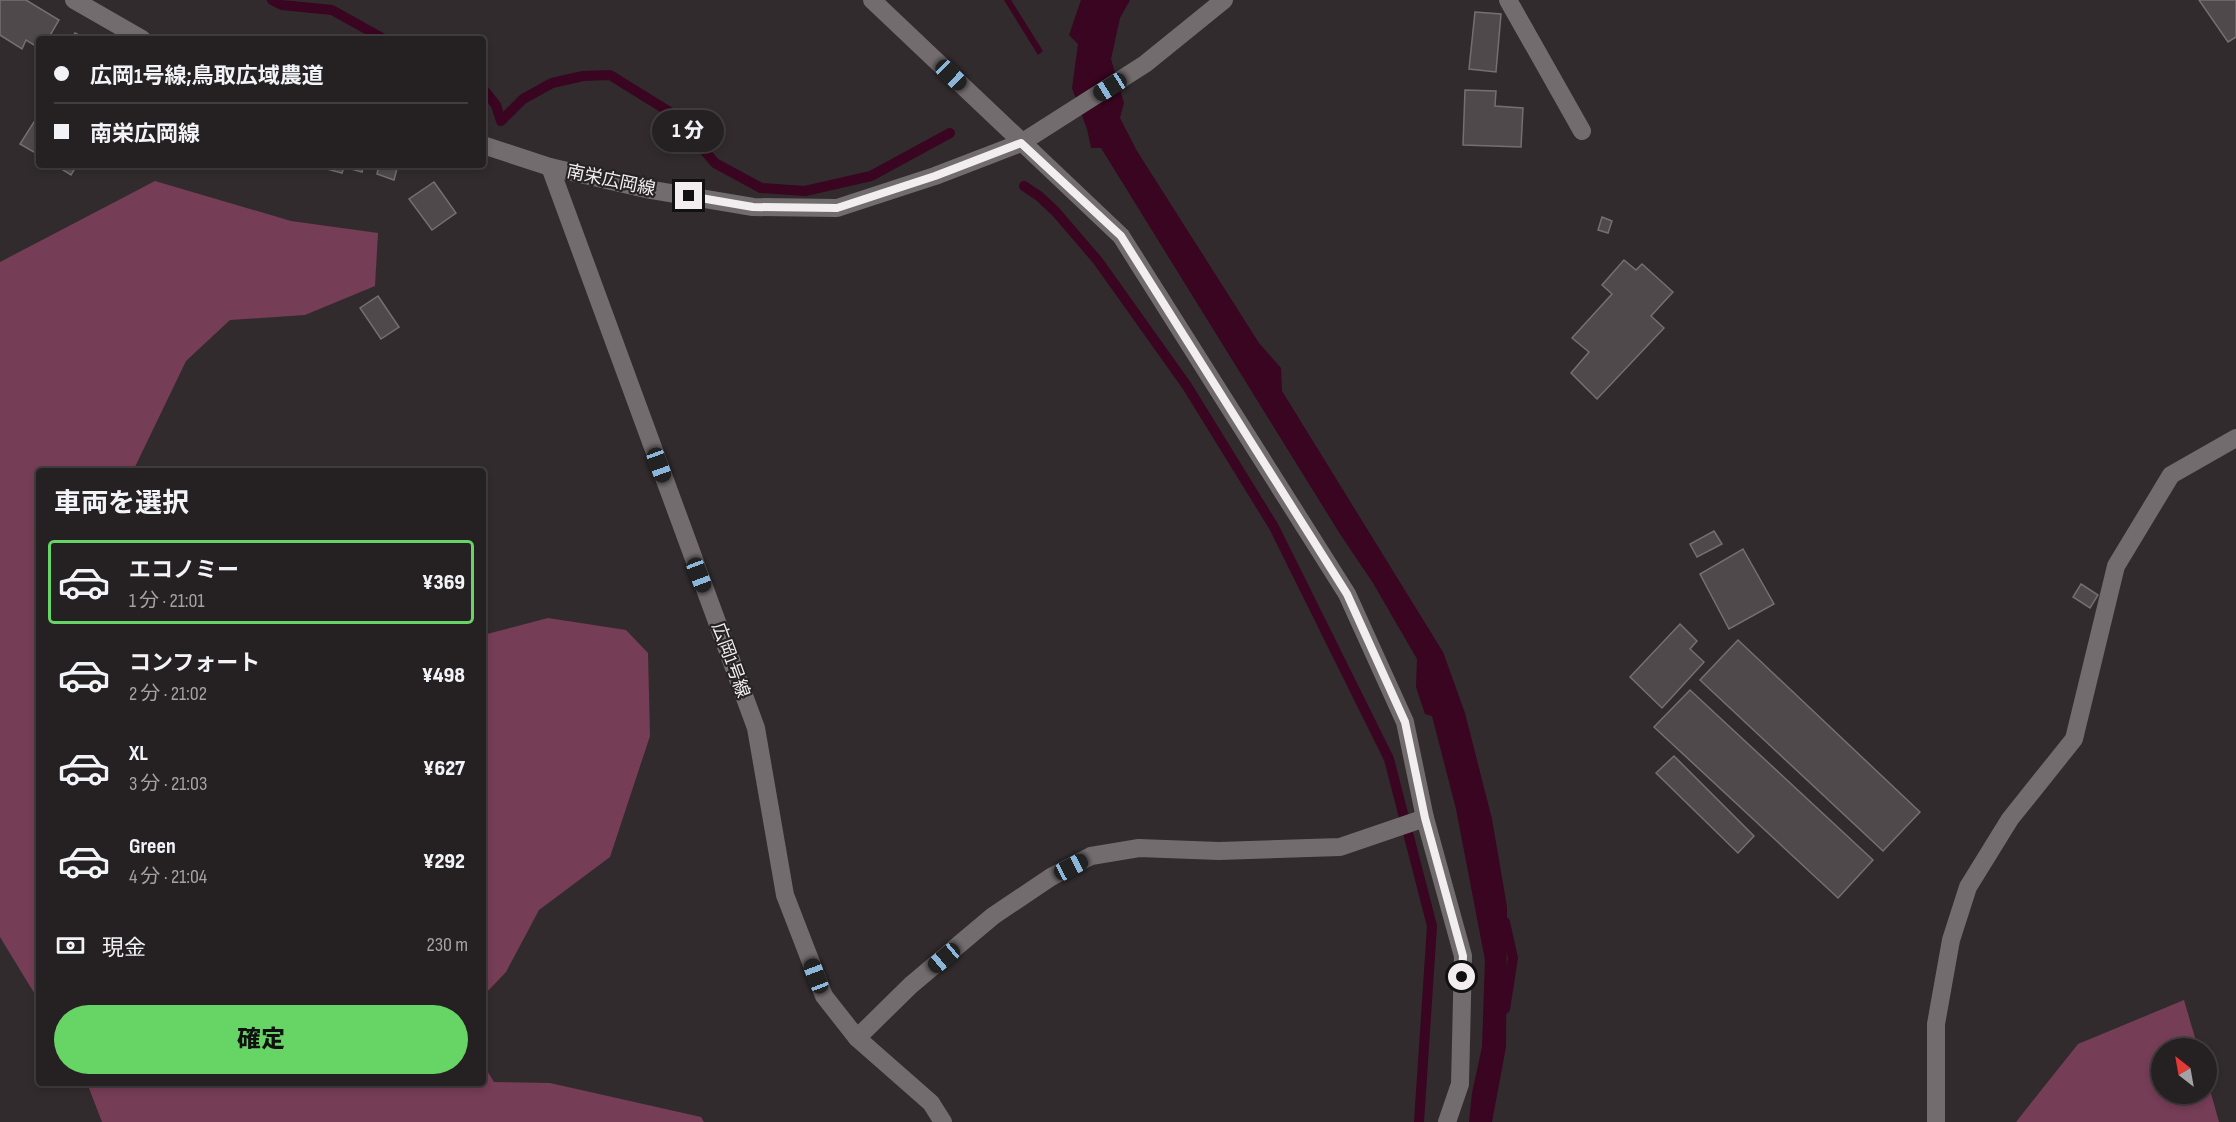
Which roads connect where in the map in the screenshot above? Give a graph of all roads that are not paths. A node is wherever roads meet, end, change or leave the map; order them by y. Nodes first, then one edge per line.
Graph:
1 (74, 0) edge
2 (872, 0) edge
3 (1224, 0) edge
4 (1508, 0) edge
5 (137, 36) edge
6 (1582, 131) dead end
7 (1021, 143) junction
8 (486, 146) edge
9 (550, 167) junction
10 (2236, 438) edge
11 (1425, 818) junction
12 (857, 1038) junction
13 (943, 1122) edge
14 (1447, 1122) edge
15 (1936, 1122) edge

1 - 5 street
2 - 7 street
3 - 7 street, 南栄広岡線
4 - 6 street
7 - 9 street, 南栄広岡線
7 - 11 street
8 - 9 street, 南栄広岡線
9 - 12 street, 広岡1号線
10 - 15 street
11 - 12 street
11 - 14 street
12 - 13 street, 広岡1号線

